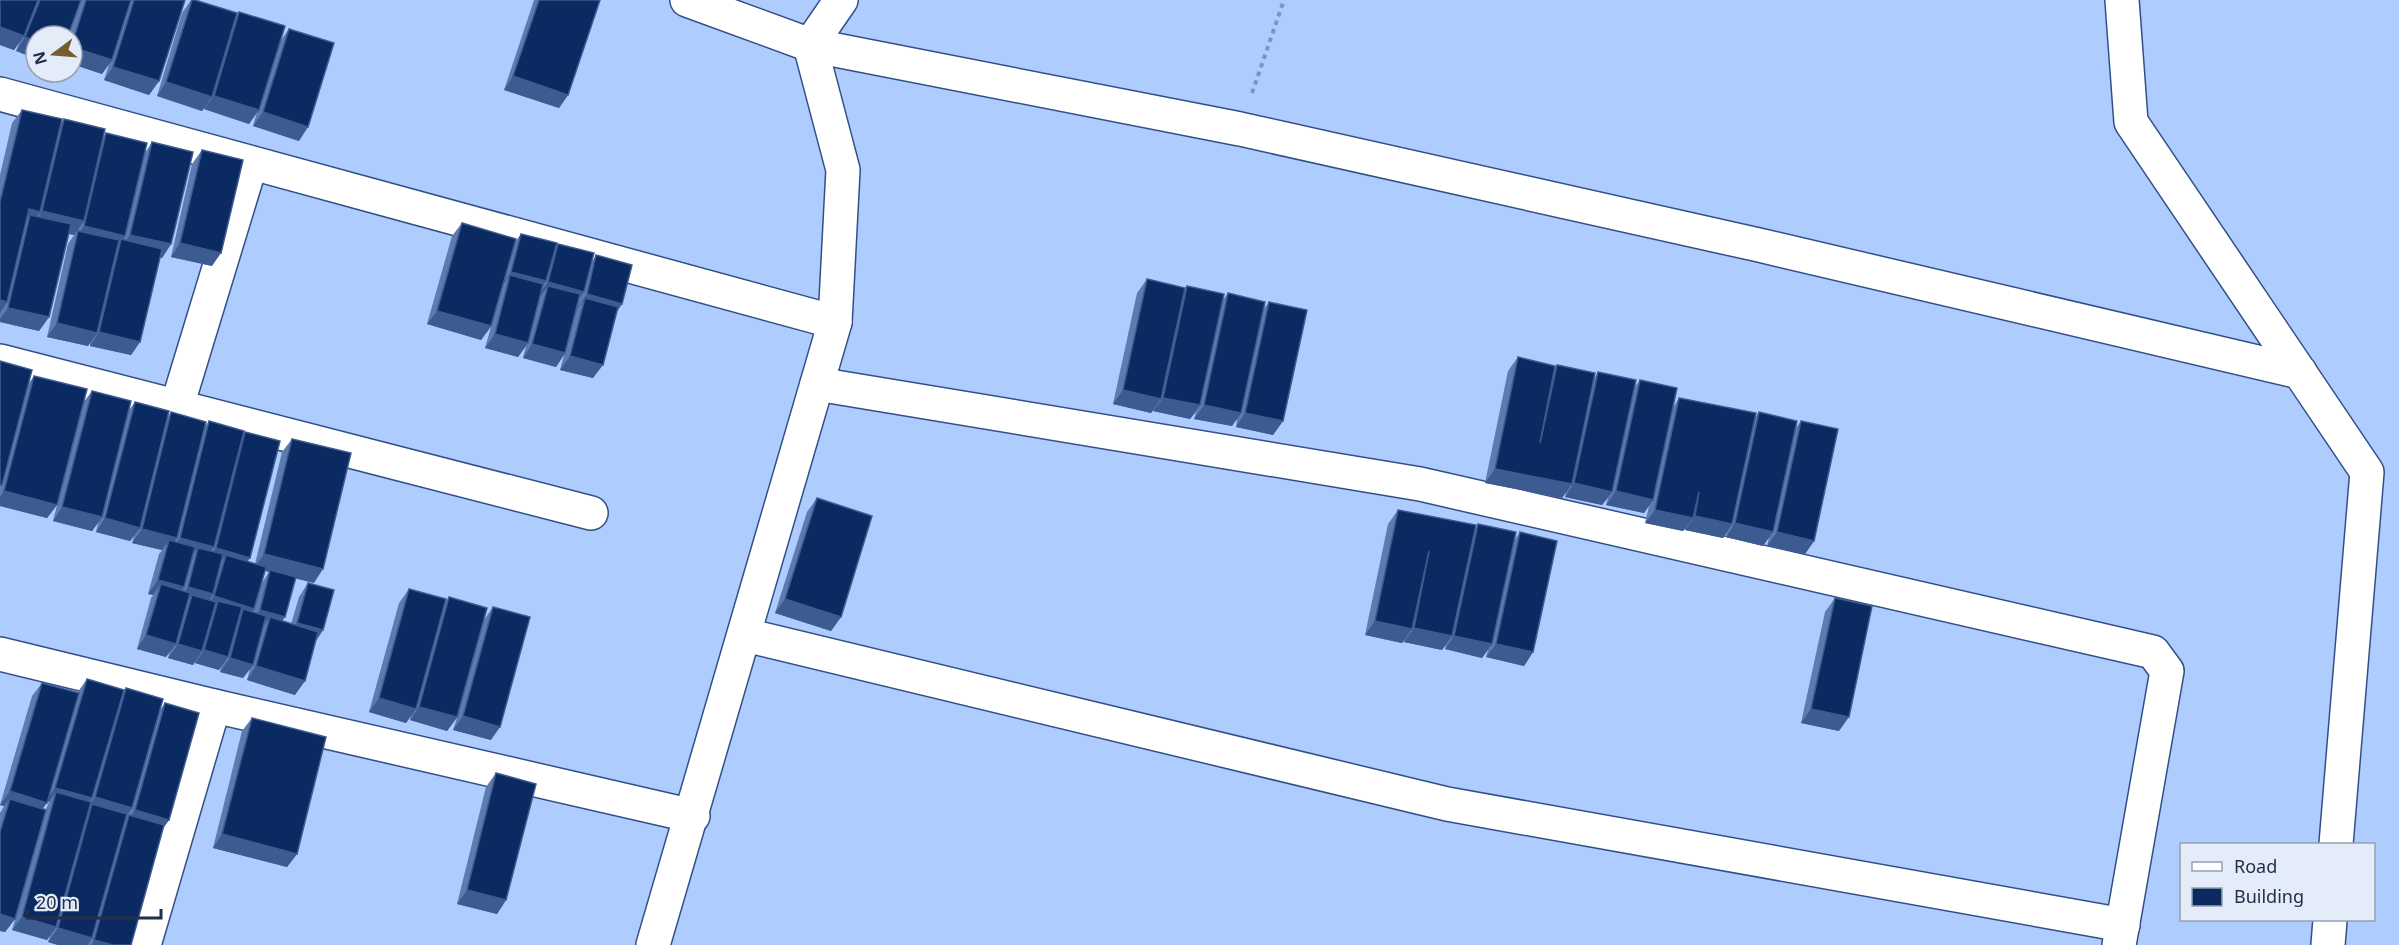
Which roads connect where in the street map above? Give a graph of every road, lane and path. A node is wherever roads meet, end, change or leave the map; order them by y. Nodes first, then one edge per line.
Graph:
1 (687, 0) edge
2 (841, 0) edge
3 (1284, 0) edge
4 (2122, 0) edge
5 (810, 45) junction
6 (0, 94) edge
7 (1240, 129) junction
8 (252, 163) junction
9 (835, 322) junction
10 (0, 361) edge
11 (2300, 372) junction
12 (817, 384) junction
13 (177, 406) junction
14 (591, 513) dead end
15 (745, 635) junction
16 (0, 654) edge
17 (214, 706) junction
18 (693, 816) junction
19 (2336, 843) edge
20 (2330, 921) edge
21 (2121, 935) edge
22 (144, 945) edge
23 (653, 945) edge
24 (2328, 945) edge

1 - 5 street
2 - 5 street
3 - 7 path
4 - 11 street
5 - 7 street
5 - 9 street
6 - 8 street
7 - 11 street
8 - 9 street
8 - 13 street
9 - 12 street
10 - 13 street
11 - 19 street
12 - 15 street
12 - 21 street
13 - 14 street
15 - 18 street
15 - 21 street
16 - 17 street
17 - 18 street
17 - 22 street
18 - 23 street
20 - 24 street

